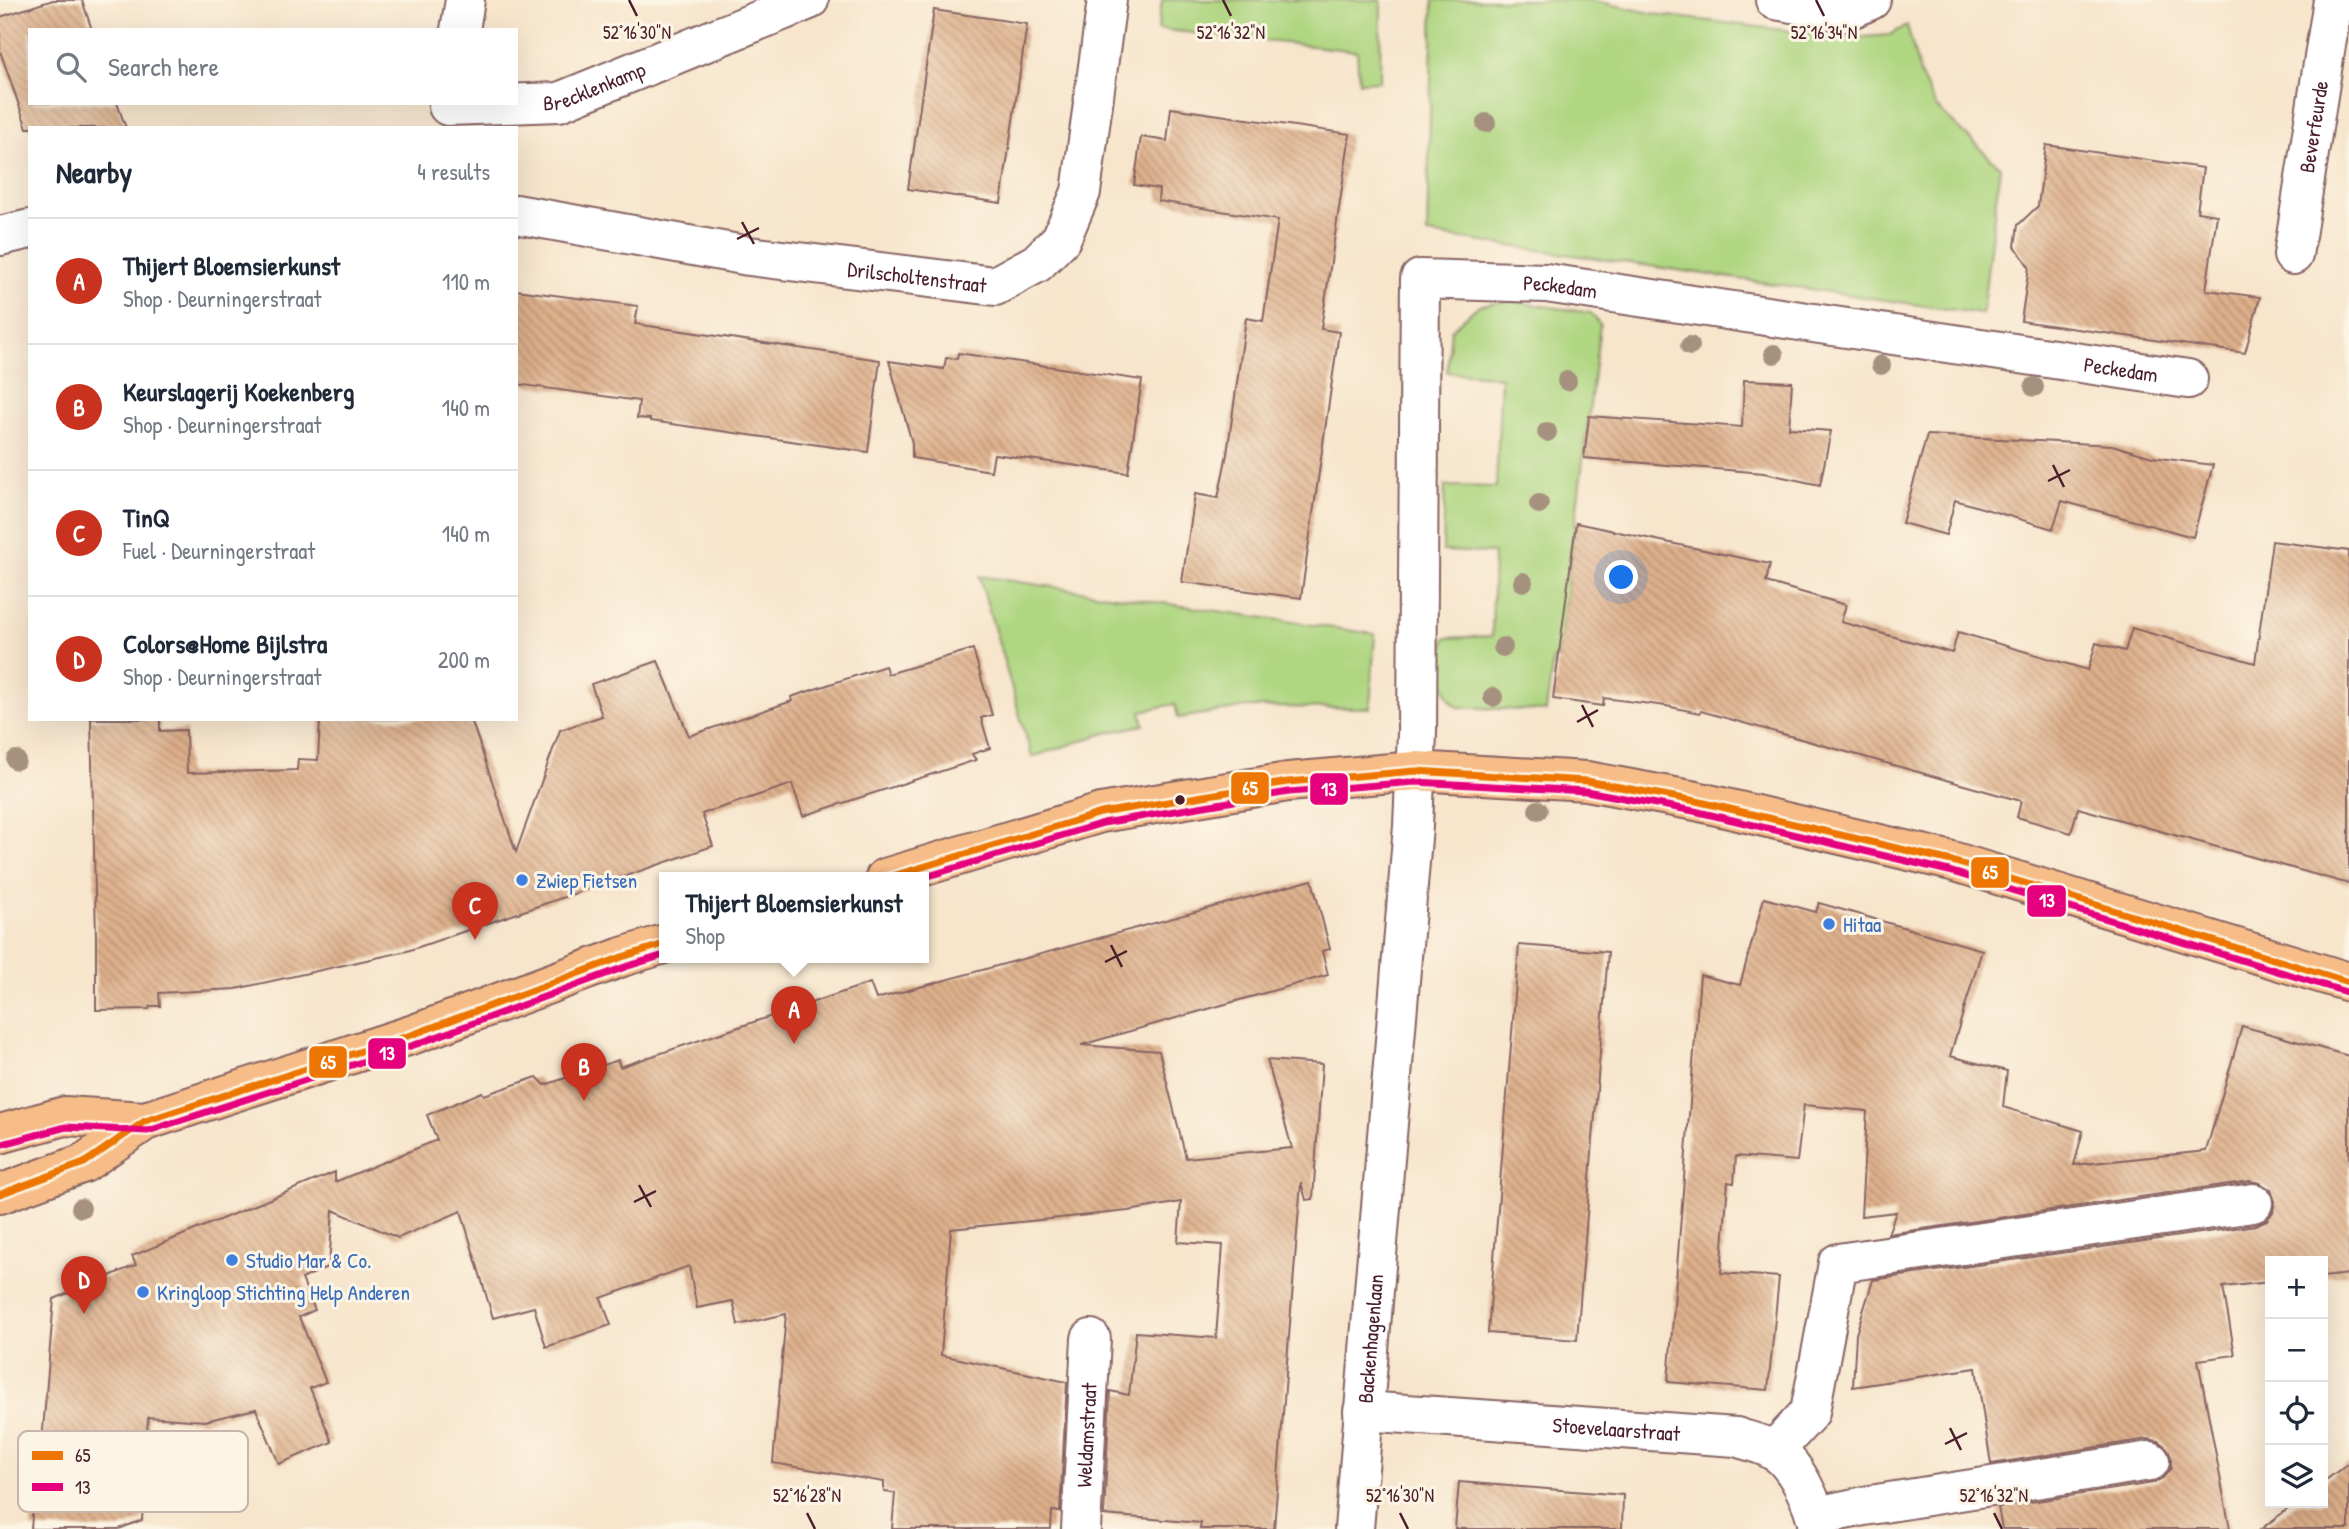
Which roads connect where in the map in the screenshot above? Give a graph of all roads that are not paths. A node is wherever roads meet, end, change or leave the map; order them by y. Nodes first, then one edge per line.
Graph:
1 (465, 0) edge
2 (809, 0) edge
3 (1107, 0) edge
4 (1775, 0) edge
5 (1871, 0) edge
6 (2333, 0) edge
7 (460, 28) edge
8 (447, 112) edge
9 (518, 214) edge
10 (28, 229) edge
11 (0, 236) edge
12 (2293, 255) dead end
13 (2188, 379) dead end
14 (1415, 771) junction
15 (905, 872) edge
16 (659, 946) edge
17 (2349, 982) edge
18 (145, 1121) junction
19 (0, 1133) edge
20 (0, 1194) edge
21 (2253, 1203) dead end
22 (1091, 1339) dead end
23 (1363, 1411) junction
24 (1774, 1451) junction
25 (2150, 1461) dead end
26 (1817, 1523) edge
27 (1081, 1529) edge
28 (1354, 1529) edge

1 - 7 street
2 - 8 street, Brecklenkamp
3 - 9 street, Drilscholtenstraat
4 - 5 street
6 - 12 street, Beverfeurde
10 - 11 street
13 - 14 street, Peckedam
14 - 15 main road
14 - 17 main road
14 - 23 street, Backenhagenlaan
16 - 18 main road
18 - 19 main road
18 - 20 main road
21 - 24 street
22 - 27 street, Weldamstraat
23 - 24 street, Stoevelaarstraat
23 - 28 street, Backenhagenlaan
24 - 26 street, Stoevelaarstraat
25 - 26 street

